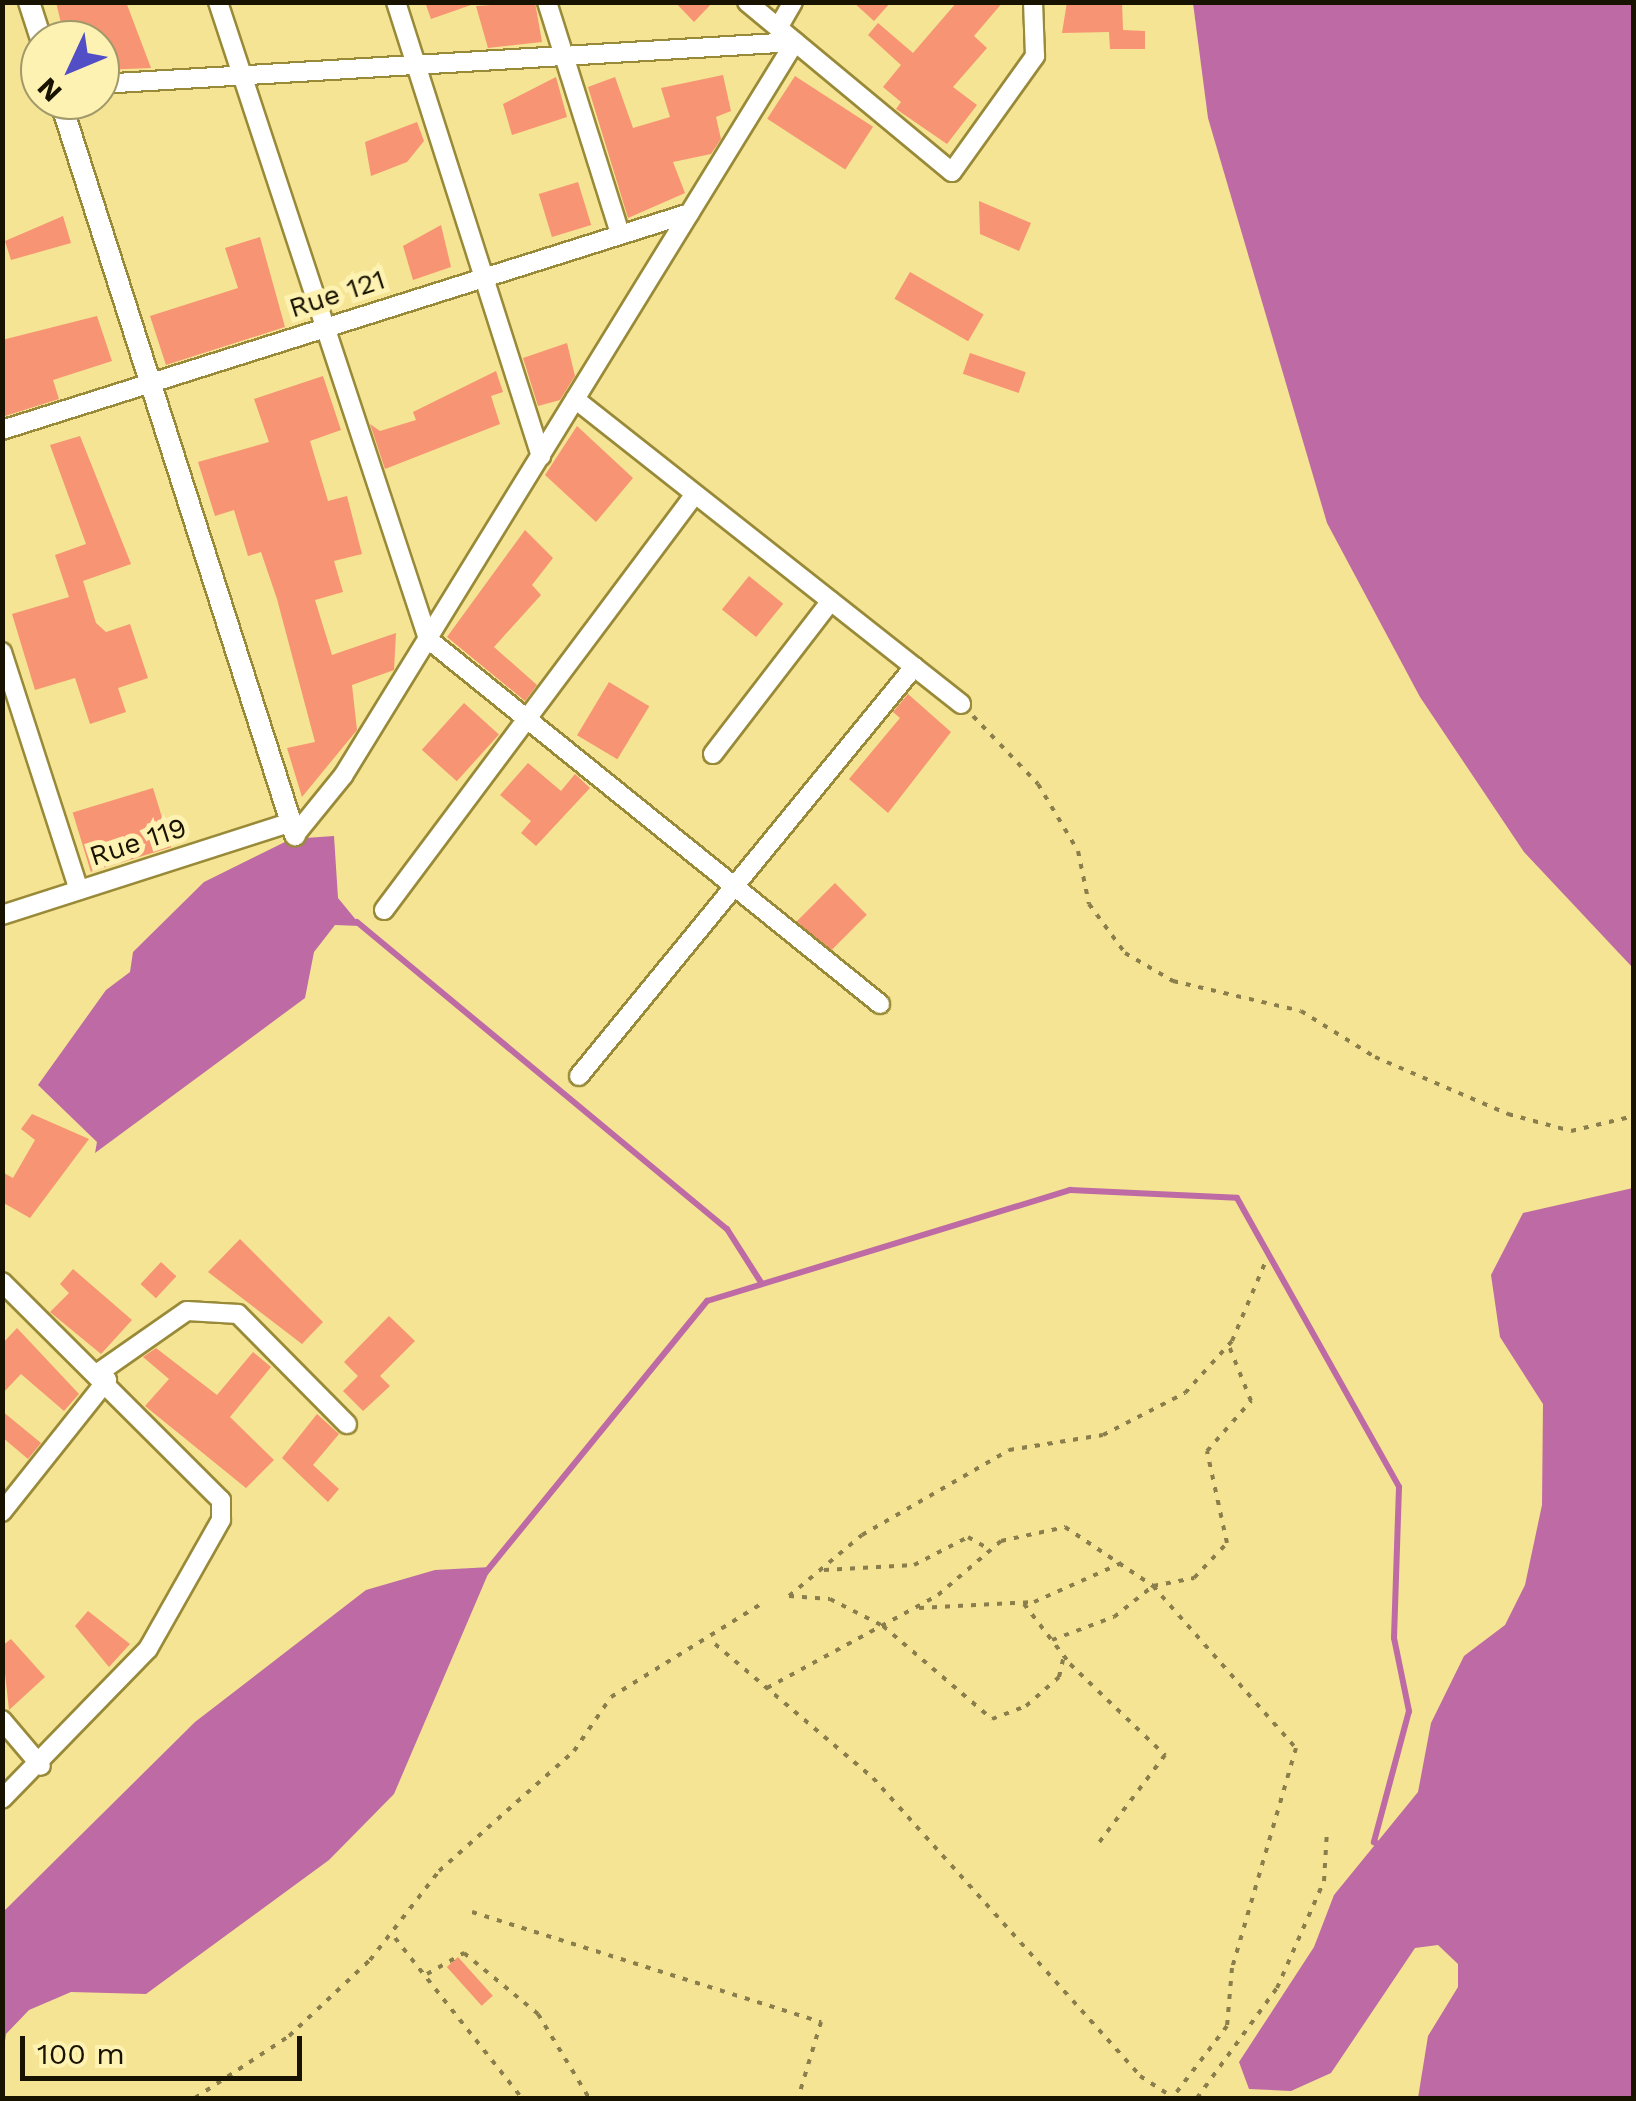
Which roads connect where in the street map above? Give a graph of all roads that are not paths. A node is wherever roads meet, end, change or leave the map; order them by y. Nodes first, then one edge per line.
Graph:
1 (218, 2) edge
2 (396, 2) edge
3 (546, 2) edge
4 (747, 2) edge
5 (792, 2) edge
6 (1032, 2) edge
7 (778, 28) junction
8 (795, 42) junction
9 (564, 56) junction
10 (416, 65) junction
11 (242, 76) junction
12 (120, 83) edge
13 (66, 120) edge
14 (690, 213) junction
15 (620, 233) junction
16 (483, 277) junction
17 (322, 328) junction
18 (150, 383) junction
19 (575, 399) junction
20 (2, 430) edge
21 (540, 456) junction
22 (695, 494) junction
23 (831, 601) junction
24 (428, 639) junction
25 (2, 652) edge
26 (914, 667) junction
27 (960, 704) road end
28 (529, 721) junction
29 (713, 754) dead end
30 (293, 829) junction
31 (734, 886) junction
32 (78, 890) junction
33 (384, 910) dead end
34 (2, 915) edge
35 (880, 1004) dead end
36 (579, 1076) dead end
37 (2, 1282) edge
38 (102, 1377) junction
39 (347, 1424) dead end
40 (2, 1512) edge
41 (2, 1720) edge
42 (41, 1766) junction
43 (2, 1798) edge

1 - 11 street
2 - 10 street
3 - 9 street
4 - 7 street
5 - 7 street
6 - 8 street
7 - 8 street
8 - 9 street
8 - 14 street
9 - 10 street
9 - 15 street
10 - 11 street
10 - 16 street
11 - 12 street
11 - 17 street
13 - 18 street
14 - 15 street, Rue 121
14 - 19 street
15 - 16 street, Rue 121
16 - 17 street, Rue 121
16 - 21 street
17 - 18 street, Rue 121
17 - 24 street
18 - 20 street, Rue 121
18 - 30 street
19 - 21 street
19 - 22 street
21 - 24 street
22 - 23 street
22 - 28 street
23 - 26 street
23 - 29 street
24 - 28 street
24 - 30 street
25 - 32 street
26 - 27 street
26 - 31 street
28 - 31 street
28 - 33 street
30 - 32 street, Rue 119
31 - 35 street
31 - 36 street
32 - 34 street, Rue 119
37 - 38 street
38 - 39 street
38 - 40 street
38 - 42 street
41 - 42 street
42 - 43 street

